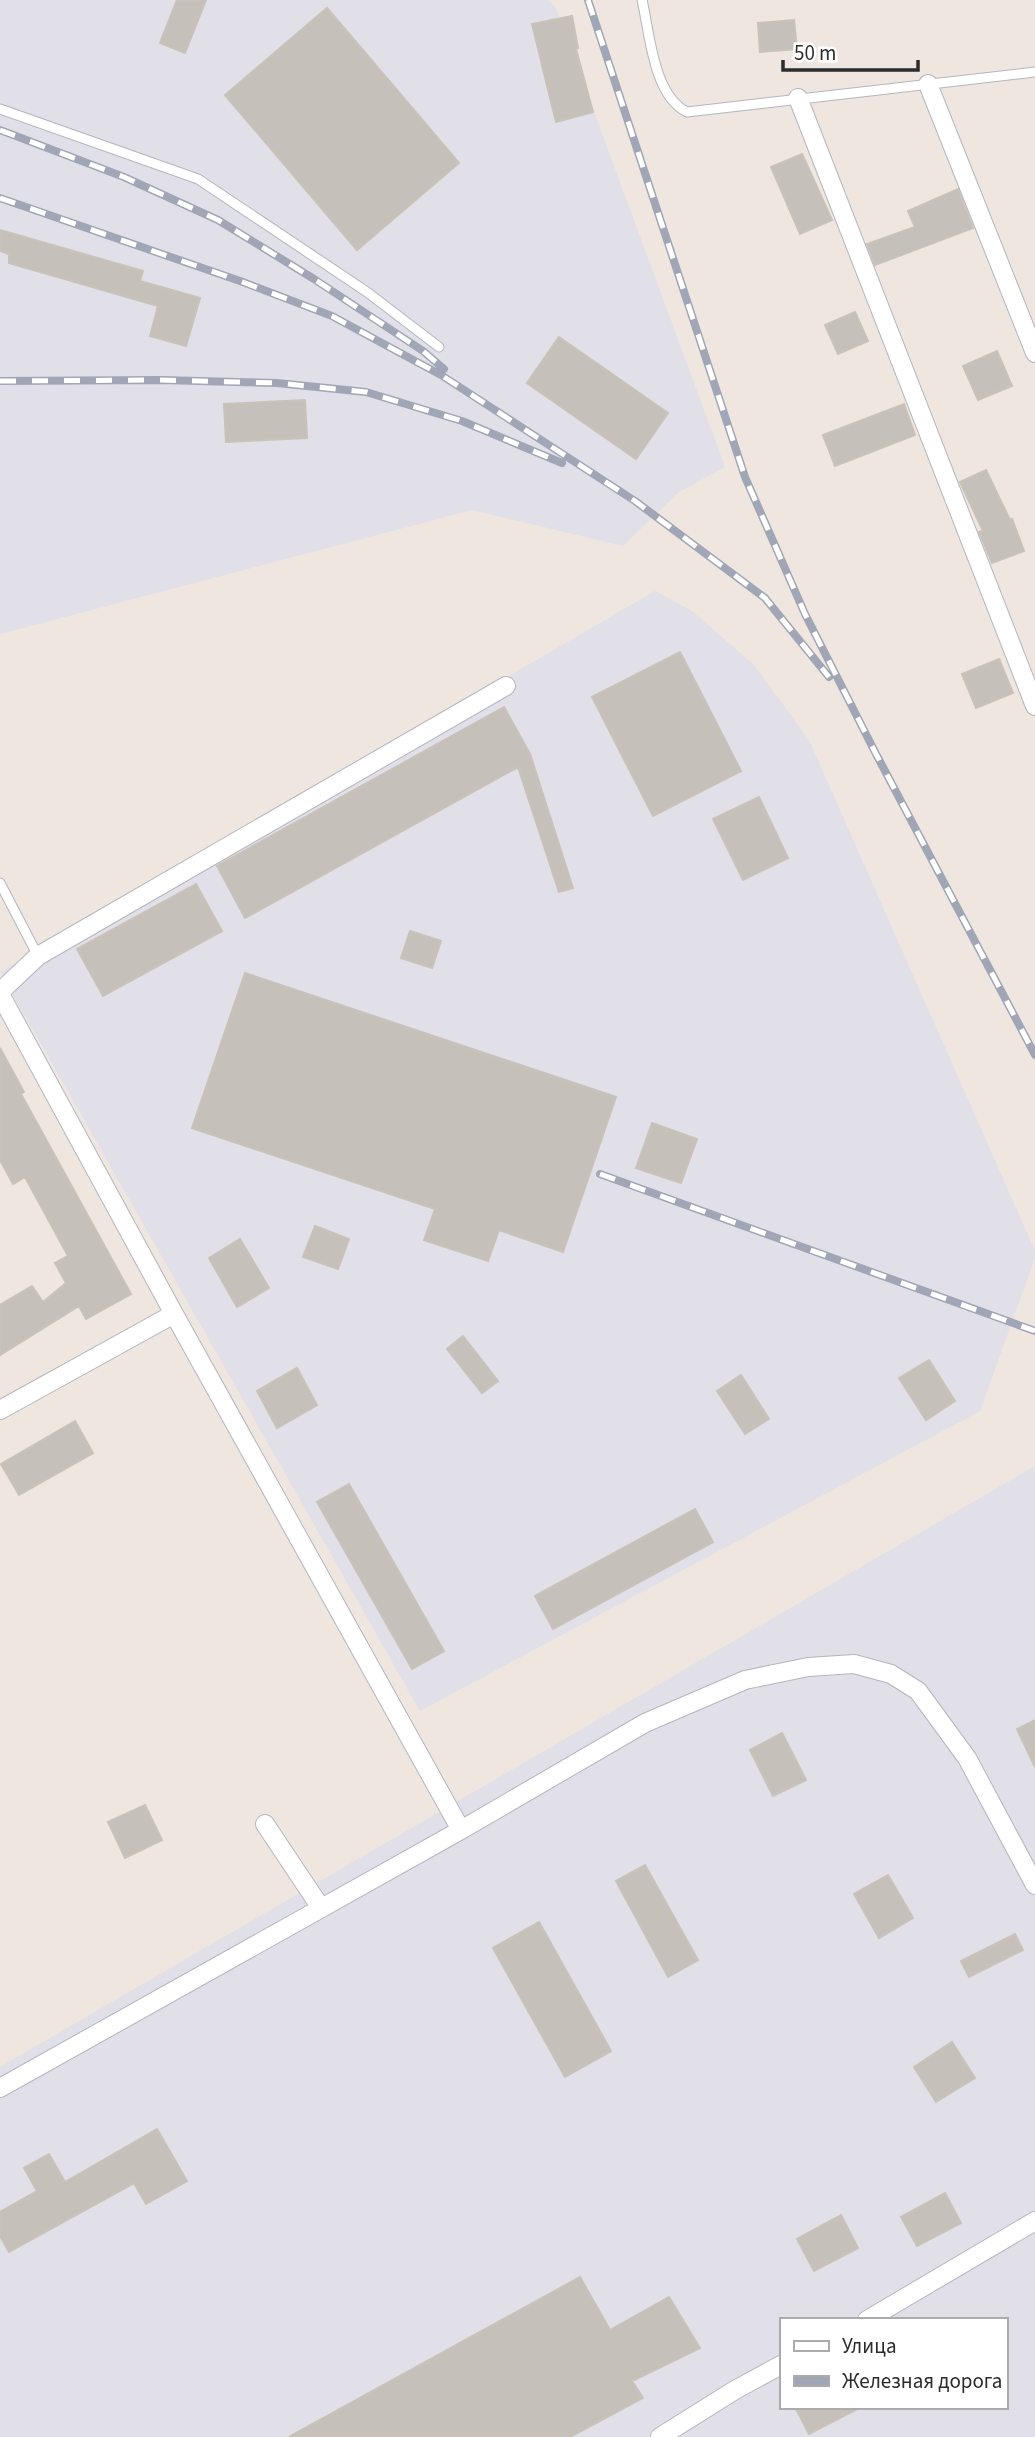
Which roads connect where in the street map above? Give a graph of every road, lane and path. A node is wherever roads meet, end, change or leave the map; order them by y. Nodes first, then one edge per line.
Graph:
1 (642, 0) edge
2 (1035, 72) edge
3 (928, 83) junction
4 (798, 98) junction
5 (0, 109) edge
6 (439, 347) dead end
7 (1035, 353) edge
8 (506, 686) dead end
9 (1035, 706) edge
10 (0, 883) edge
11 (38, 956) junction
12 (0, 993) edge
13 (174, 1314) junction
14 (0, 1410) edge
15 (265, 1824) dead end
16 (461, 1830) junction
17 (1035, 1885) edge
18 (321, 1908) junction
19 (0, 2088) edge
20 (1035, 2221) edge
21 (870, 2318) edge
22 (780, 2366) edge
23 (660, 2437) edge

1 - 4 lane
2 - 3 lane
3 - 4 lane
3 - 7 street
4 - 9 street
5 - 6 lane
8 - 11 street
10 - 11 lane
11 - 12 street
12 - 13 street
13 - 14 street
13 - 16 street
15 - 18 street
16 - 17 street
16 - 18 street
18 - 19 street
20 - 21 street
22 - 23 street

